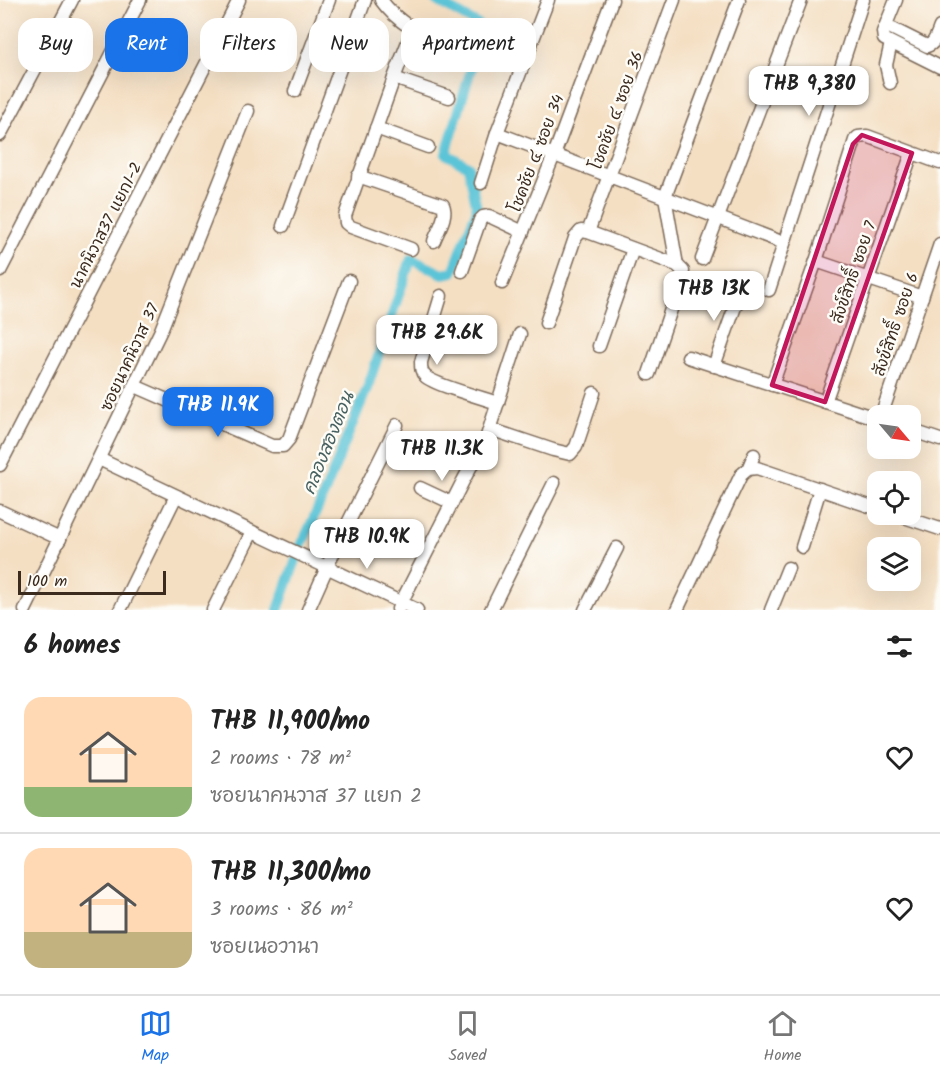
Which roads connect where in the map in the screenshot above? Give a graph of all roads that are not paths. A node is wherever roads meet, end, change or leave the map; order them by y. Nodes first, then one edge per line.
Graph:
1 (72, 0) edge
2 (140, 0) edge
3 (239, 0) edge
4 (329, 0) edge
5 (365, 0) edge
6 (381, 0) edge
7 (548, 0) edge
8 (612, 0) edge
9 (674, 0) edge
10 (739, 0) edge
11 (801, 0) edge
12 (863, 0) edge
13 (896, 0) edge
14 (401, 20) edge
15 (940, 27) edge
16 (893, 29) dead end
17 (888, 41) junction
18 (401, 60) edge
19 (940, 68) edge
20 (394, 78) junction
21 (890, 83) dead end
22 (295, 91) dead end
23 (449, 97) dead end
24 (248, 111) dead end
25 (376, 128) junction
26 (498, 133) junction
27 (0, 135) edge
28 (428, 147) dead end
29 (912, 153) junction
30 (554, 155) junction
31 (940, 164) edge
32 (610, 175) junction
33 (358, 176) junction
34 (481, 183) dead end
35 (665, 197) junction
36 (719, 218) junction
37 (284, 226) dead end
38 (523, 232) junction
39 (588, 232) junction
40 (434, 241) dead end
41 (784, 243) junction
42 (940, 244) edge
43 (411, 249) dead end
44 (633, 249) junction
45 (702, 259) dead end
46 (816, 261) junction
47 (677, 265) junction
48 (0, 271) edge
49 (462, 271) dead end
50 (868, 279) junction
51 (349, 281) dead end
52 (502, 283) dead end
53 (742, 287) dead end
54 (769, 290) dead end
55 (441, 296) dead end
56 (922, 297) junction
57 (546, 323) dead end
58 (520, 334) dead end
59 (599, 346) dead end
60 (688, 357) dead end
61 (714, 366) junction
62 (649, 374) dead end
63 (135, 386) junction
64 (772, 386) junction
65 (594, 393) dead end
66 (825, 402) junction
67 (498, 403) junction
68 (885, 405) edge
69 (867, 415) edge
70 (397, 424) dead end
71 (489, 433) junction
72 (921, 434) edge
73 (940, 440) edge
74 (754, 455) dead end
75 (99, 459) junction
76 (0, 465) edge
77 (748, 469) junction
78 (554, 483) dead end
79 (420, 488) dead end
80 (820, 489) junction
81 (176, 496) junction
82 (452, 503) junction
83 (867, 505) edge
84 (0, 511) edge
85 (921, 523) edge
86 (940, 529) edge
87 (252, 532) junction
88 (60, 539) junction
89 (617, 548) dead end
90 (802, 548) dead end
91 (327, 567) junction
92 (788, 568) dead end
93 (399, 606) edge
94 (26, 610) edge
95 (120, 610) edge
96 (213, 610) edge
97 (308, 610) edge
98 (417, 610) edge
99 (491, 610) edge
100 (585, 610) edge
101 (677, 610) edge
102 (771, 610) edge

1 - 27 street
2 - 48 street
3 - 76 street, นาคนิวาส37 แยก1-2
4 - 22 street
5 - 37 street
6 - 14 street
7 - 26 street
8 - 30 street, โชคชัย ๔ ซอย 34
9 - 32 street, โชคชัย ๔ ซอย 36
10 - 35 street
11 - 36 street
12 - 41 street
13 - 17 street
15 - 16 street
17 - 19 street
17 - 21 street
18 - 20 street
20 - 23 street
20 - 25 street
24 - 63 street, ซอยนาคนิวาส 37
25 - 28 street
25 - 33 street
26 - 30 street
26 - 34 street
29 - 31 street
29 - 46 street
29 - 50 street, สังข์สิทธิ์ ซอย 7
30 - 32 street
30 - 38 street, โชคชัย ๔ ซอย 34
32 - 35 street
32 - 39 street, โชคชัย ๔ ซอย 36
33 - 40 street
33 - 43 street
35 - 36 street
35 - 47 street
36 - 41 street
36 - 45 street
38 - 49 street
38 - 52 street, โชคชัย ๔ ซอย 34
39 - 44 street
39 - 57 street
41 - 54 street
42 - 56 street, สังข์สิทธิ์ ซอย 6
44 - 47 street
44 - 59 street
46 - 50 street
46 - 64 street
47 - 62 street
50 - 56 street
50 - 66 street, สังข์สิทธิ์ ซอย 7
51 - 63 street
53 - 61 street
55 - 67 street
56 - 68 street, สังข์สิทธิ์ ซอย 6
58 - 67 street
60 - 61 street
61 - 64 street
63 - 75 street, ซอยนาคนิวาส 37
64 - 66 street
65 - 71 street
66 - 69 street
67 - 71 street
70 - 91 street
71 - 82 street
72 - 73 street
74 - 77 street
75 - 81 street
75 - 88 street, ซอยนาคนิวาส 37
77 - 80 street
77 - 101 street
78 - 99 street
79 - 82 street
80 - 83 street
80 - 90 street
81 - 87 street
81 - 95 street
82 - 93 street
84 - 88 street
85 - 86 street
87 - 91 street
87 - 96 street
88 - 94 street, ซอยนาคนิวาส 37
89 - 100 street
91 - 93 street
91 - 97 street
92 - 102 street
93 - 98 street

